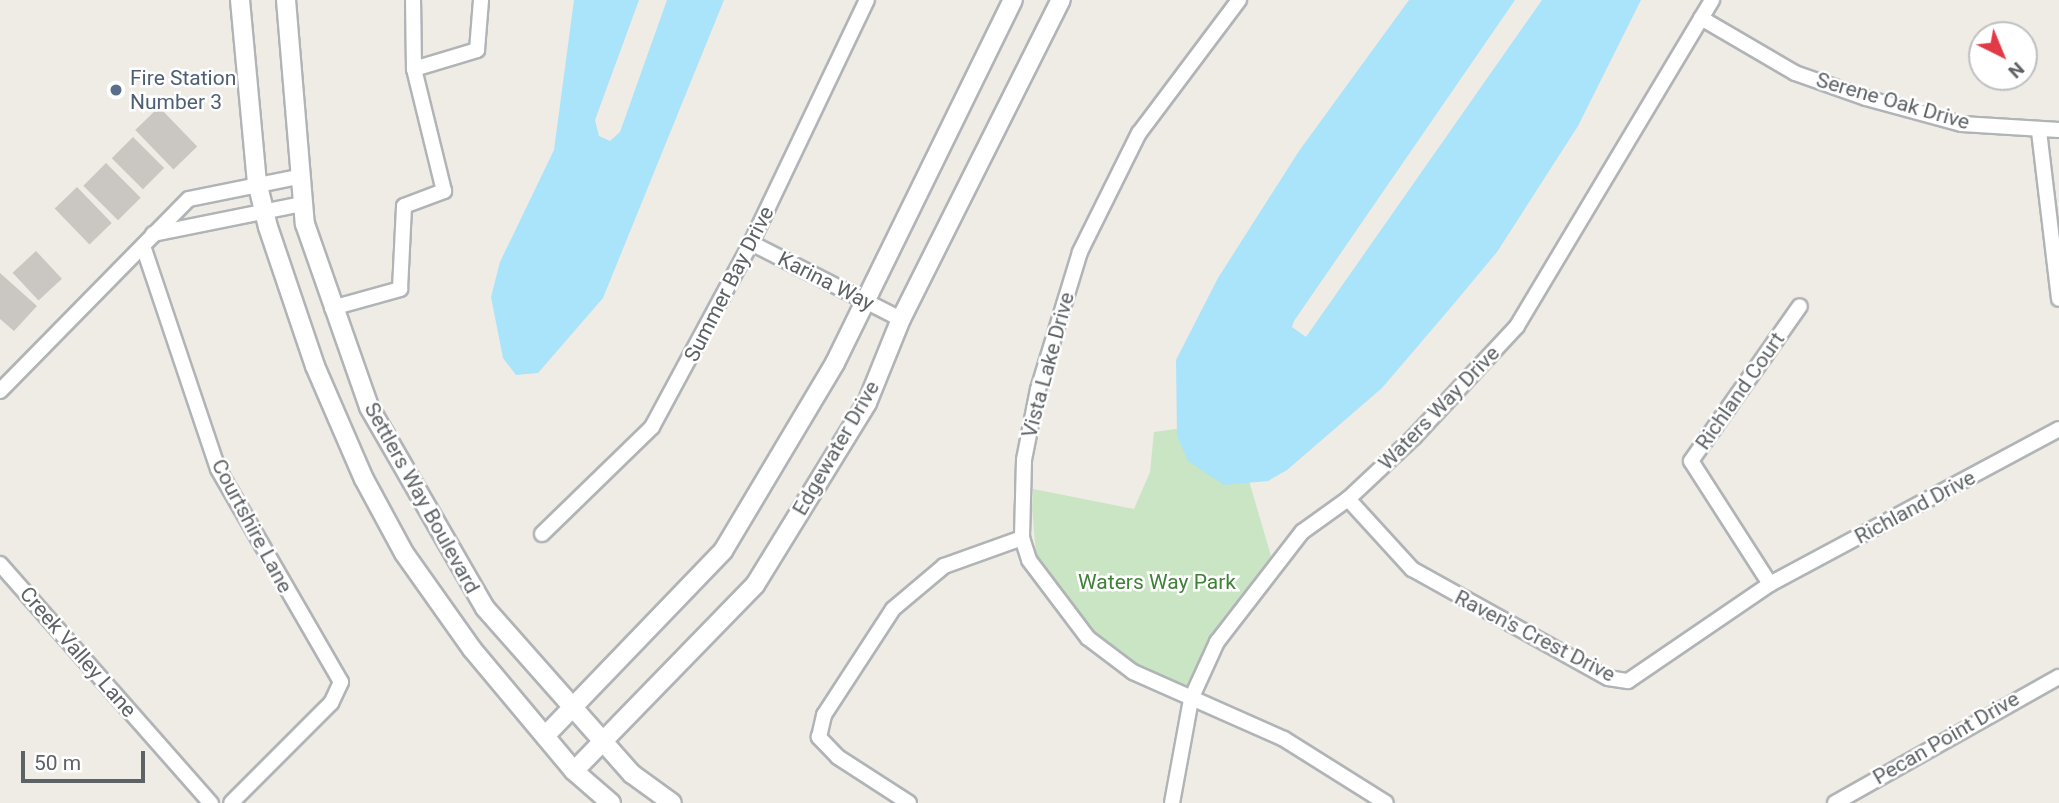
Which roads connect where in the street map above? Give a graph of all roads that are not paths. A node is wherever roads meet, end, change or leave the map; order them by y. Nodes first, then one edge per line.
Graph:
1 (240, 0) edge
2 (286, 0) edge
3 (413, 0) edge
4 (481, 0) edge
5 (867, 0) edge
6 (1013, 0) edge
7 (1061, 0) edge
8 (1239, 0) edge
9 (1712, 0) edge
10 (1701, 18) junction
11 (414, 69) junction
12 (2059, 130) edge
13 (2039, 131) junction
14 (298, 177) junction
15 (257, 182) junction
16 (302, 204) junction
17 (264, 210) junction
18 (153, 234) junction
19 (751, 243) junction
20 (143, 246) junction
21 (2059, 299) edge
22 (863, 300) junction
23 (1800, 306) dead end
24 (332, 308) junction
25 (901, 319) junction
26 (0, 390) edge
27 (2059, 429) edge
28 (1348, 499) junction
29 (542, 534) dead end
30 (1022, 538) junction
31 (0, 564) edge
32 (1770, 584) junction
33 (2059, 677) edge
34 (1191, 699) junction
35 (574, 712) junction
36 (545, 736) junction
37 (605, 743) junction
38 (574, 771) junction
39 (211, 803) edge
40 (230, 803) edge
41 (611, 803) edge
42 (671, 803) edge
43 (909, 803) edge
44 (1172, 803) edge
45 (1386, 803) edge
46 (1835, 803) edge

1 - 15 street, Settlers Way Boulevard
2 - 14 street, Settlers Way Boulevard
3 - 11 street
4 - 11 street
5 - 19 street, Summer Bay Drive
6 - 22 street, Edgewater Drive
7 - 25 street, Edgewater Drive
8 - 30 street, Vista Lake Drive
9 - 10 street, Waters Way Drive
10 - 13 street, Serene Oak Drive
10 - 28 street, Waters Way Drive
11 - 24 street
12 - 13 street, Serene Oak Drive
13 - 21 street
14 - 15 street
14 - 16 street, Settlers Way Boulevard
15 - 17 street, Settlers Way Boulevard
15 - 18 street
16 - 17 street
16 - 24 street, Settlers Way Boulevard
17 - 18 street
17 - 36 street, Settlers Way Boulevard
18 - 20 street
19 - 22 street, Karina Way
19 - 29 street, Summer Bay Drive
20 - 26 street
20 - 40 street, Courtshire Lane
22 - 25 street, Karina Way
22 - 35 street, Edgewater Drive
23 - 32 street, Richland Court
24 - 35 street, Settlers Way Boulevard
25 - 37 street, Edgewater Drive
27 - 32 street, Richland Drive
28 - 32 street, Raven's Crest Drive
28 - 34 street, Waters Way Drive
30 - 34 street, Vista Lake Drive
30 - 43 street
31 - 39 street, Creek Valley Lane
33 - 46 street, Pecan Point Drive
34 - 44 street, Waters Way Drive
34 - 45 street, Vista Lake Drive
35 - 36 street, Edgewater Drive
35 - 37 street, Settlers Way Boulevard
36 - 38 street, Settlers Way Boulevard
37 - 38 street, Edgewater Drive
37 - 42 street, Settlers Way Boulevard
38 - 41 street, Settlers Way Boulevard

